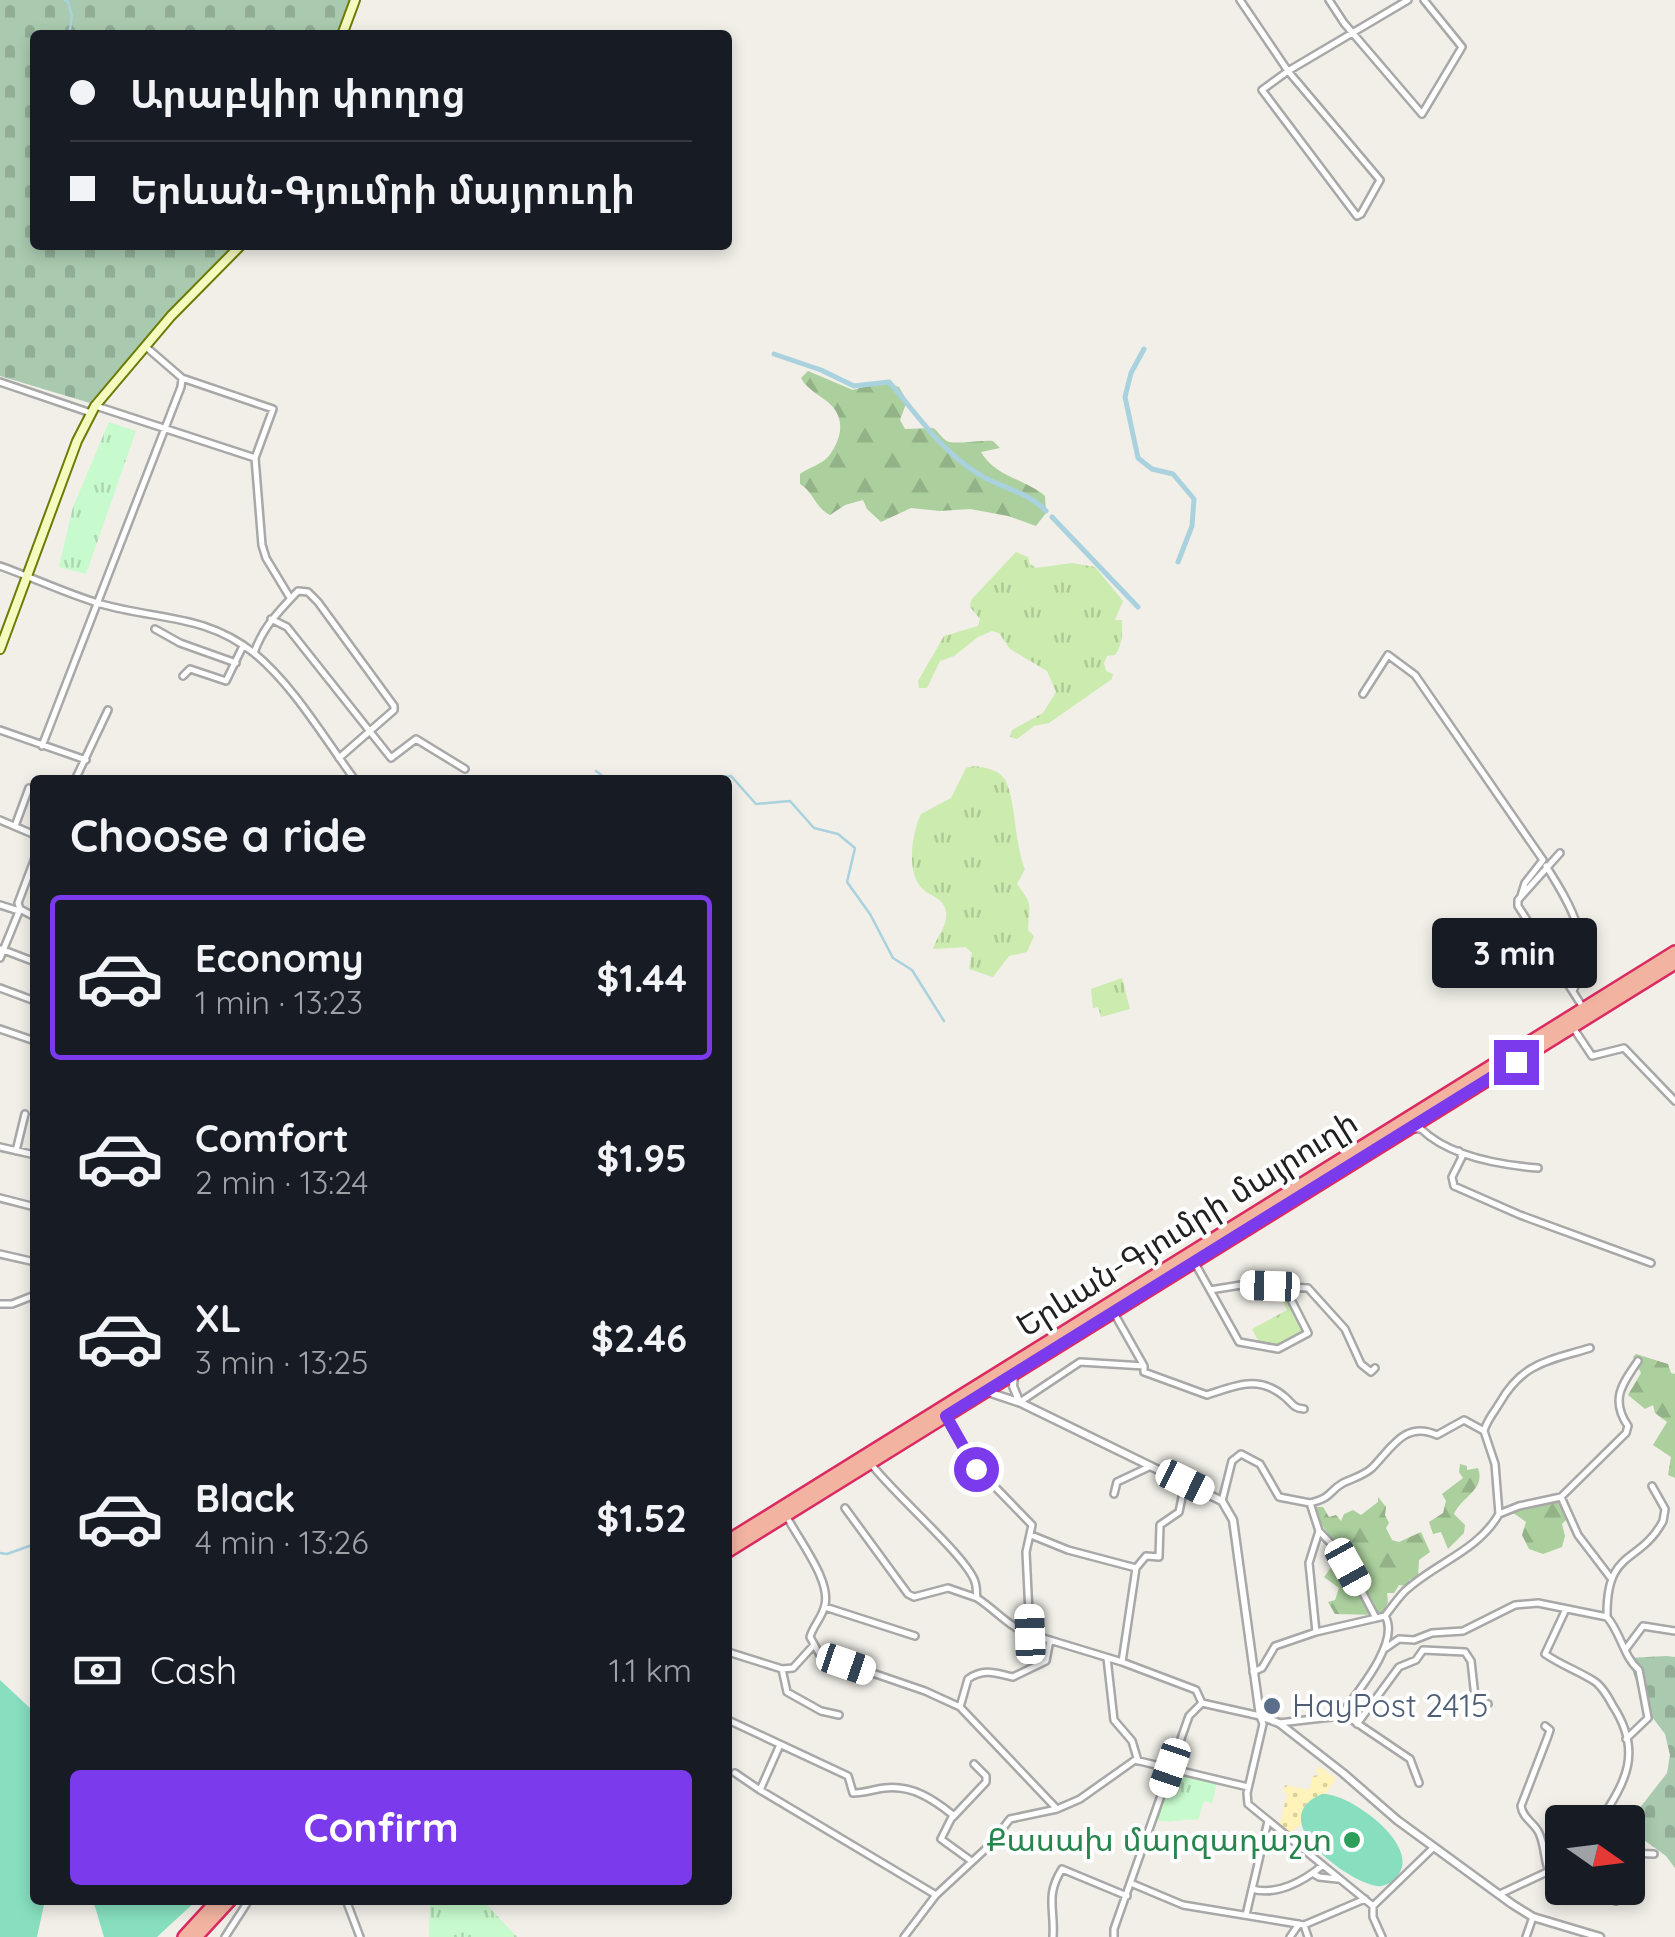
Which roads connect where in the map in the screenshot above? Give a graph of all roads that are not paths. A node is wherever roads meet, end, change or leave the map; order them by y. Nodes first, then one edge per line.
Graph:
1 (355, 0) edge
2 (1240, 0) edge
3 (1329, 0) edge
4 (1408, 0) edge
5 (1424, 0) edge
6 (344, 30) edge
7 (1353, 34) junction
8 (1288, 71) junction
9 (236, 250) edge
10 (144, 345) junction
11 (182, 378) junction
12 (0, 382) edge
13 (93, 409) junction
14 (166, 428) junction
15 (255, 458) junction
16 (0, 566) edge
17 (28, 576) junction
18 (289, 596) dead end
19 (96, 602) junction
20 (271, 619) junction
21 (154, 629) dead end
22 (242, 646) junction
23 (0, 649) edge
24 (254, 653) junction
25 (236, 664) junction
26 (182, 676) dead end
27 (1363, 694) dead end
28 (108, 710) dead end
29 (0, 730) edge
30 (370, 731) junction
31 (42, 746) junction
32 (339, 758) junction
33 (86, 760) junction
34 (465, 769) dead end
35 (78, 775) edge
36 (351, 775) edge
37 (29, 788) dead end
38 (0, 820) edge
39 (15, 826) junction
40 (30, 832) edge
41 (1560, 853) dead end
42 (1546, 866) junction
43 (30, 869) edge
44 (1521, 896) junction
45 (0, 905) edge
46 (19, 910) junction
47 (30, 916) edge
48 (2, 949) edge
49 (1675, 952) edge
50 (0, 958) edge
51 (30, 960) edge
52 (1675, 963) edge
53 (1653, 971) junction
54 (0, 988) edge
55 (1573, 992) junction
56 (30, 999) edge
57 (1584, 1009) junction
58 (1572, 1026) junction
59 (0, 1029) edge
60 (30, 1039) edge
61 (1675, 1101) edge
62 (25, 1114) dead end
63 (1406, 1130) junction
64 (0, 1147) edge
65 (16, 1151) junction
66 (1459, 1151) junction
67 (30, 1154) edge
68 (1538, 1168) dead end
69 (0, 1198) edge
70 (30, 1206) edge
71 (0, 1254) edge
72 (1194, 1259) junction
73 (30, 1261) edge
74 (1651, 1263) dead end
75 (1284, 1286) junction
76 (1210, 1290) junction
77 (30, 1297) edge
78 (0, 1304) edge
79 (1114, 1312) junction
80 (1590, 1348) dead end
81 (1638, 1361) dead end
82 (1144, 1366) junction
83 (1376, 1368) dead end
84 (1014, 1374) junction
85 (986, 1391) junction
86 (1020, 1402) junction
87 (1304, 1410) dead end
88 (946, 1416) junction
89 (1484, 1432) junction
90 (870, 1462) junction
91 (1151, 1466) junction
92 (1185, 1482) junction
93 (1652, 1486) dead end
94 (1114, 1494) dead end
95 (1561, 1497) junction
96 (1222, 1500) junction
97 (1310, 1504) junction
98 (845, 1508) dead end
99 (1499, 1514) junction
100 (786, 1515) junction
101 (1319, 1531) junction
102 (1031, 1535) junction
103 (732, 1543) edge
104 (732, 1543) edge
105 (1136, 1568) junction
106 (1610, 1577) junction
107 (977, 1598) junction
108 (825, 1607) junction
109 (1566, 1609) junction
110 (1385, 1616) junction
111 (1606, 1617) junction
112 (1376, 1618) junction
113 (1675, 1631) edge
114 (1316, 1632) junction
115 (1030, 1634) junction
116 (915, 1636) dead end
117 (1050, 1640) junction
118 (814, 1646) junction
119 (1386, 1648) junction
120 (1625, 1650) junction
121 (732, 1653) edge
122 (1107, 1658) junction
123 (1122, 1662) junction
124 (782, 1669) junction
125 (1253, 1672) junction
126 (1202, 1704) junction
127 (1488, 1704) dead end
128 (960, 1707) junction
129 (1342, 1713) junction
130 (839, 1714) dead end
131 (1260, 1716) junction
132 (732, 1722) edge
133 (1278, 1723) junction
134 (1357, 1724) junction
135 (1545, 1726) dead end
136 (1626, 1739) junction
137 (780, 1746) junction
138 (1138, 1760) junction
139 (974, 1764) dead end
140 (1170, 1768) junction
141 (734, 1773) dead end
142 (1418, 1783) dead end
143 (1248, 1787) junction
144 (760, 1790) junction
145 (1611, 1805) edge
146 (1056, 1808) junction
147 (954, 1818) junction
148 (1268, 1820) junction
149 (1434, 1848) junction
150 (1645, 1854) edge
151 (1654, 1854) dead end
152 (1545, 1859) edge
153 (970, 1860) junction
154 (1323, 1865) junction
155 (1545, 1872) edge
156 (1313, 1873) junction
157 (1340, 1879) junction
158 (1132, 1884) junction
159 (1252, 1888) junction
160 (1500, 1894) junction
161 (936, 1895) junction
162 (1126, 1896) junction
163 (1365, 1899) junction
164 (213, 1905) edge
165 (225, 1905) edge
166 (246, 1905) edge
167 (348, 1905) edge
168 (1372, 1906) junction
169 (1246, 1915) junction
170 (1534, 1917) junction
171 (1301, 1925) junction
172 (184, 1937) edge
173 (196, 1937) edge
174 (225, 1937) edge
175 (360, 1937) edge
176 (904, 1937) edge
177 (1052, 1937) edge
178 (1114, 1937) edge
179 (1290, 1937) edge
180 (1308, 1937) edge
181 (1382, 1937) edge
182 (1526, 1937) edge
183 (1600, 1937) edge

1 - 6 main road
2 - 8 street
3 - 7 street
4 - 7 street
5 - 7 street
7 - 8 street
8 - 8 street
9 - 10 main road
10 - 11 street
10 - 13 main road
11 - 14 street
11 - 15 street
12 - 13 street
13 - 14 street
13 - 17 main road
14 - 15 street
14 - 19 street
15 - 18 street
16 - 17 street
17 - 19 street
17 - 23 main road
19 - 22 street
19 - 31 street
20 - 24 street
20 - 30 street
20 - 30 street
21 - 25 street
22 - 24 street
22 - 25 street
24 - 32 street
25 - 26 street
27 - 44 street
28 - 33 street
29 - 31 street
30 - 32 street
30 - 34 street
31 - 33 street
32 - 36 street
33 - 35 street
37 - 39 street
38 - 39 street
39 - 40 street
41 - 42 street
42 - 44 street
42 - 55 street
43 - 46 street
44 - 55 street
45 - 46 street
46 - 47 street
46 - 48 street
48 - 50 street
48 - 51 street
49 - 53 highway, Երևան-Գյումրի մայրուղի
52 - 53 highway, Երևան-Գյումրի մայրուղի
53 - 57 highway, Երևան-Գյումրի մայրուղի
53 - 58 highway, Երևան-Գյումրի մայրուղի
54 - 56 street
55 - 57 street
57 - 72 highway, Երևան-Գյումրի մայրուղի
58 - 61 street
58 - 63 highway, Երևան-Գյումրի մայրուղի
59 - 60 street
62 - 65 street
63 - 66 street
63 - 72 highway, Երևան-Գյումրի մայրուղի
64 - 65 street
65 - 67 street
66 - 68 street
66 - 74 street
69 - 70 street
71 - 73 street
72 - 76 street
72 - 79 highway, Երևան-Գյումրի մայրուղի
72 - 103 highway, Երևան-Գյումրի մայրուղի
75 - 76 street
75 - 76 street
75 - 83 street
77 - 78 street
79 - 82 street
79 - 84 highway, Երևան-Գյումրի մայրուղի
80 - 89 street
81 - 95 street
82 - 86 street
82 - 87 street
84 - 85 highway, Երևան-Գյումրի մայրուղի
84 - 86 street
85 - 86 street
85 - 88 highway, Երևան-Գյումրի մայրուղի
86 - 91 street
88 - 90 highway, Երևան-Գյումրի մայրուղի
88 - 102 street
89 - 97 street
89 - 99 street
90 - 100 highway, Երևան-Գյումրի մայրուղի
90 - 107 street
91 - 92 street
91 - 94 street
92 - 96 street
92 - 105 street
93 - 106 street
95 - 99 street
95 - 106 street
96 - 97 street
96 - 125 street
97 - 101 street
98 - 107 street
99 - 110 street
100 - 104 highway, Երևան-Գյումրի մայրուղի
100 - 108 street
101 - 112 street
101 - 114 street
102 - 105 street
102 - 115 street
105 - 123 street
106 - 111 street
107 - 115 street
108 - 116 street
108 - 118 street
109 - 111 street
109 - 119 street
109 - 136 street
110 - 112 street
110 - 119 street
111 - 120 street
112 - 114 street
113 - 120 street
114 - 125 street
115 - 117 street
117 - 122 street
117 - 128 street
118 - 124 street
118 - 128 street
119 - 129 street
120 - 136 street
121 - 124 street
122 - 123 street
122 - 138 street
123 - 126 street
124 - 130 street
125 - 131 street
126 - 131 street
126 - 140 street
127 - 134 street
128 - 146 street
129 - 133 street
129 - 134 street
131 - 133 street
131 - 143 street
132 - 137 street
133 - 149 street
134 - 142 street
135 - 152 street
136 - 145 street
137 - 144 street
137 - 147 street
138 - 140 street
138 - 146 street
139 - 147 street
140 - 143 street
140 - 158 street
141 - 144 street
143 - 148 street
144 - 161 street
146 - 153 street
147 - 153 street
148 - 154 street
148 - 159 street
149 - 160 street
149 - 168 street
150 - 151 street
153 - 161 street
154 - 156 street
154 - 157 street
155 - 160 street
156 - 157 street
156 - 159 street
157 - 163 street
158 - 162 street
158 - 169 street
159 - 169 street
160 - 170 street
161 - 176 street
162 - 177 street
162 - 178 street
163 - 168 street
163 - 171 street
164 - 172 highway
165 - 173 highway
166 - 174 street
167 - 175 street
168 - 181 street
169 - 171 street
170 - 182 street
170 - 183 street
171 - 179 street
171 - 180 street

